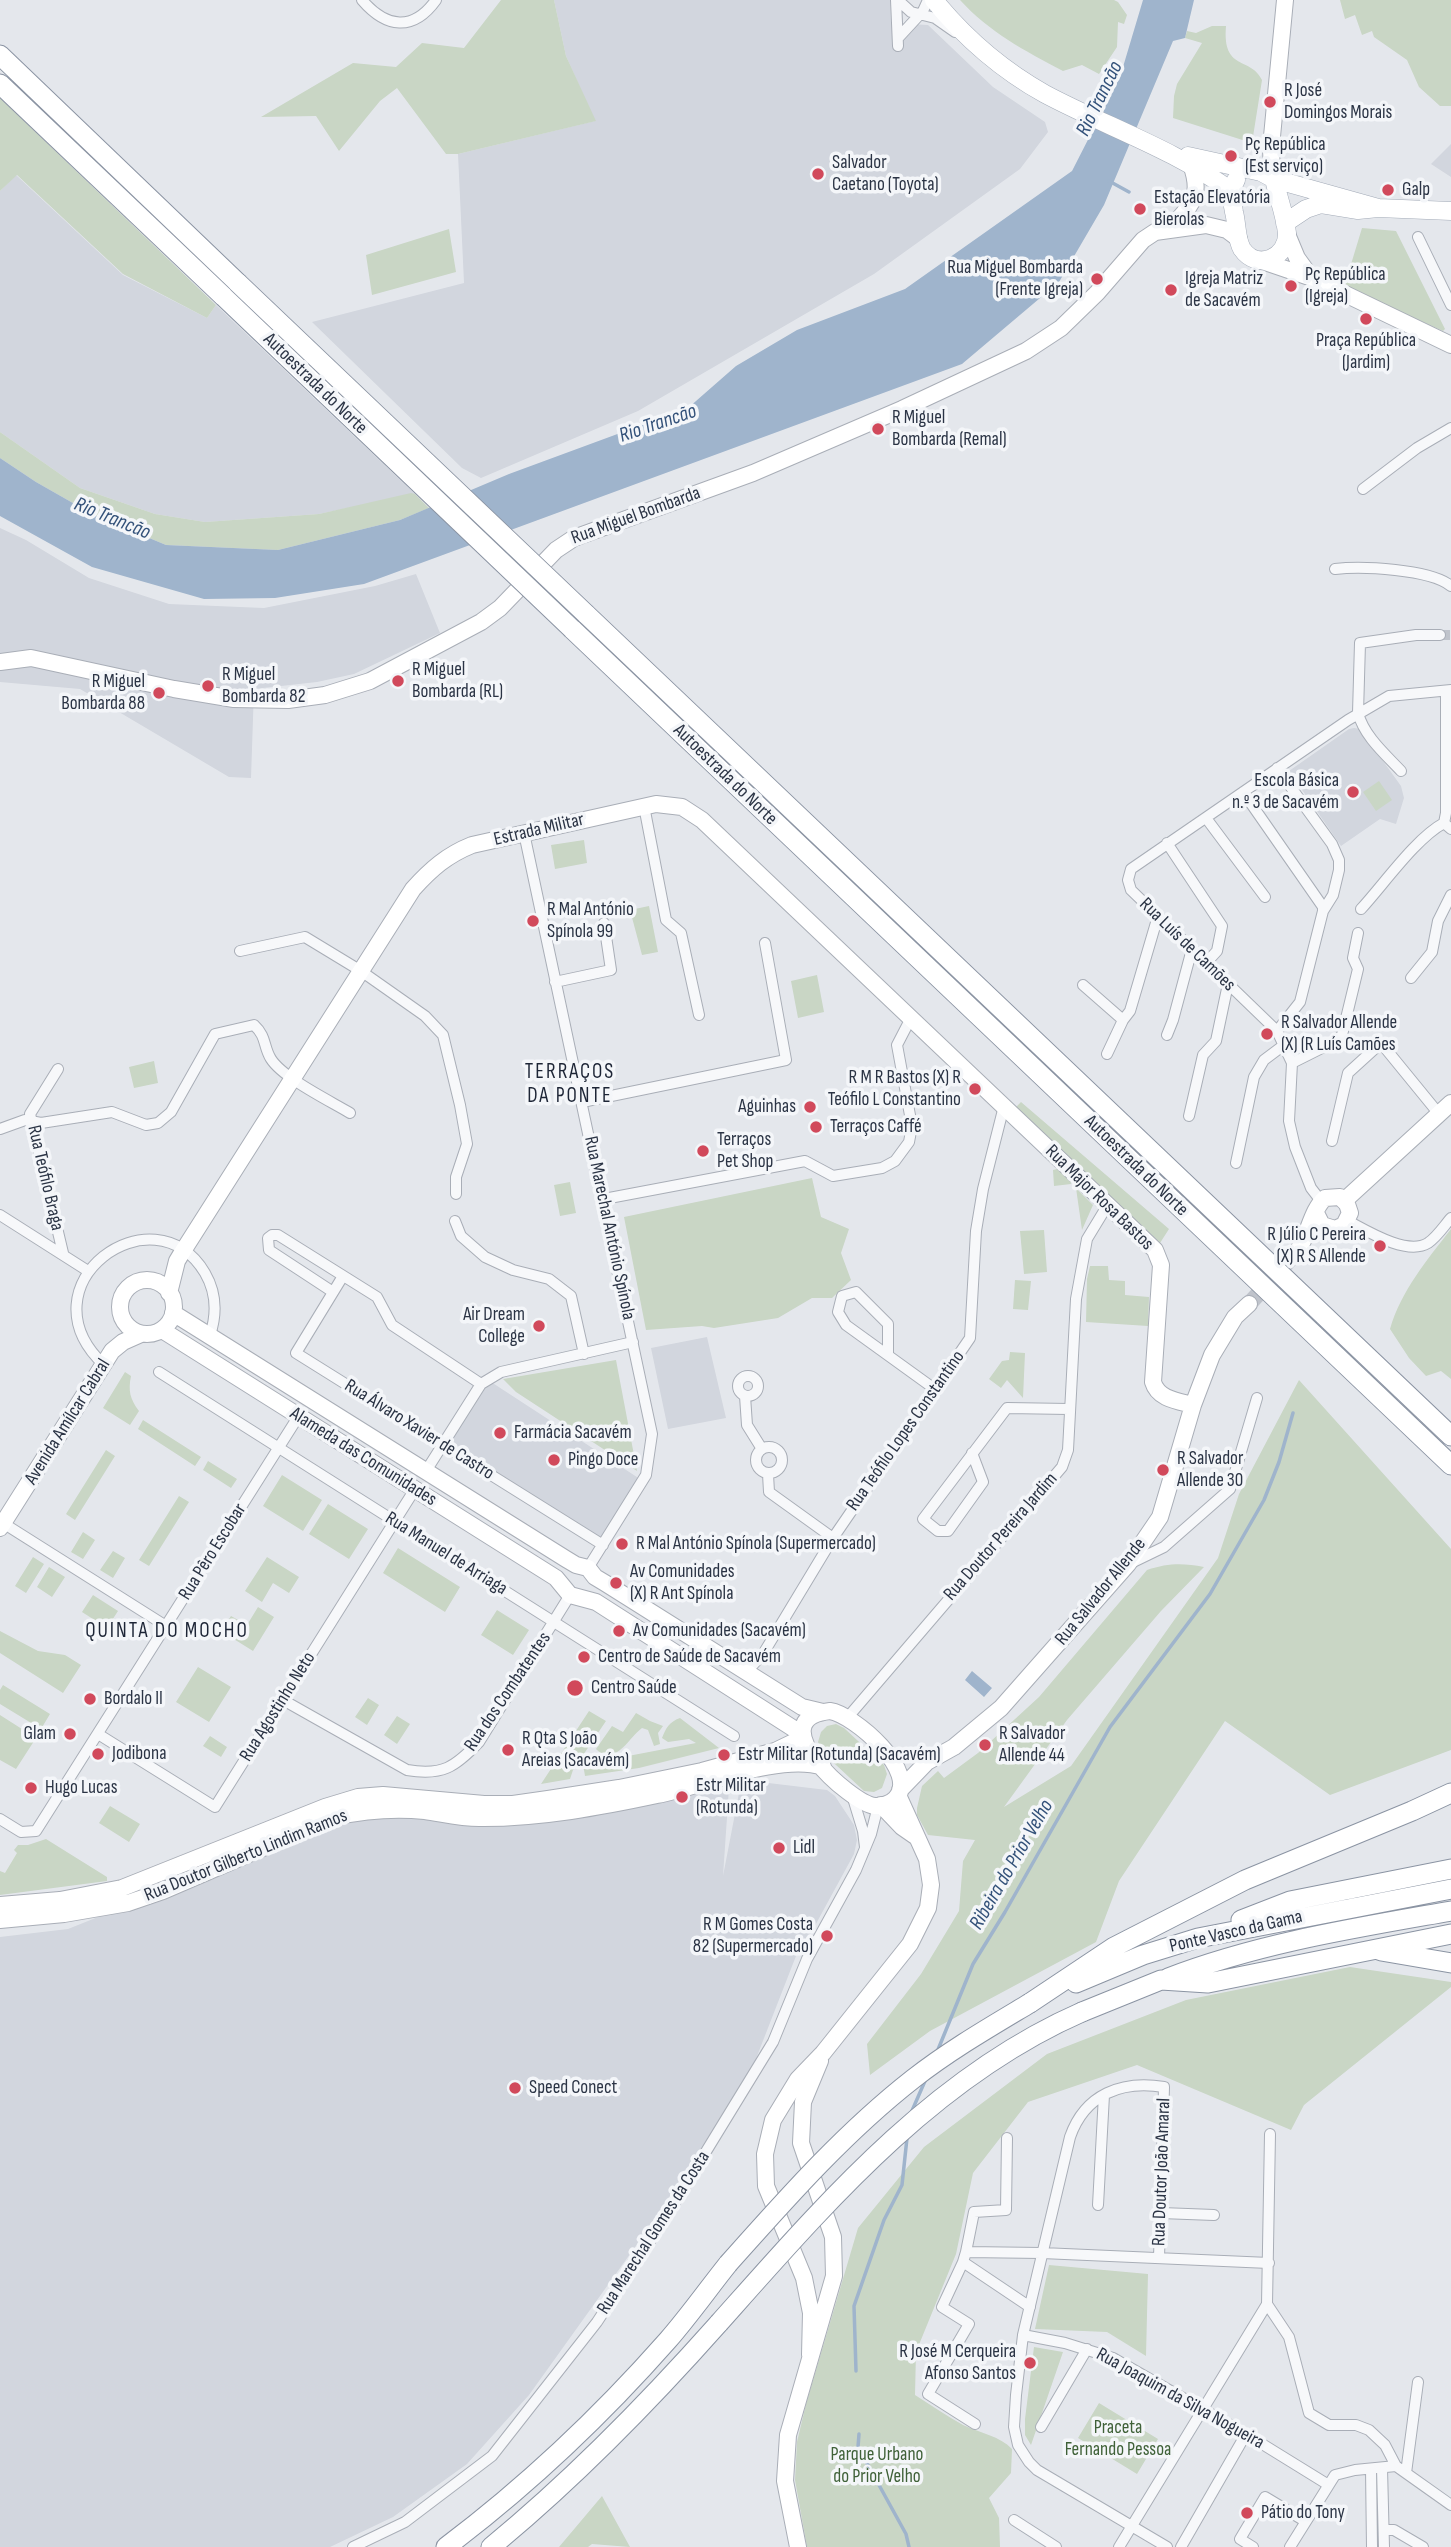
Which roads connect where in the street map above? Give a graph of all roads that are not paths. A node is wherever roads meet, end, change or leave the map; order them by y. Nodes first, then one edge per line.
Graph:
1 (362, 0) edge
2 (436, 0) edge
3 (897, 0) edge
4 (928, 0) edge
5 (934, 0) edge
6 (1285, 0) edge
7 (919, 15) junction
8 (968, 38) junction
9 (0, 55) edge
10 (0, 84) edge
11 (1271, 147) junction
12 (1171, 153) junction
13 (1191, 164) junction
14 (1252, 171) junction
15 (1273, 178) junction
16 (1231, 194) junction
17 (1378, 208) junction
18 (1451, 211) edge
19 (1206, 225) junction
20 (1170, 229) junction
21 (1286, 229) junction
22 (1418, 237) dead end
23 (1239, 242) junction
24 (1262, 261) junction
25 (1312, 278) junction
26 (1451, 305) edge
27 (1451, 345) edge
28 (1451, 428) edge
29 (1363, 489) dead end
30 (1335, 569) dead end
31 (1451, 586) edge
32 (1440, 635) tunnel mouth
33 (0, 662) edge
34 (1449, 690) edge
35 (1358, 713) junction
36 (1277, 768) junction
37 (1401, 771) dead end
38 (1243, 792) junction
39 (644, 806) junction
40 (1206, 818) junction
41 (1447, 826) edge
42 (524, 833) junction
43 (1167, 843) junction
44 (1451, 895) edge
45 (1265, 897) dead end
46 (1361, 909) dead end
47 (1323, 911) junction
48 (1158, 916) junction
49 (604, 923) dead end
50 (1358, 933) dead end
51 (765, 943) dead end
52 (1192, 949) junction
53 (240, 951) dead end
54 (1206, 963) junction
55 (361, 971) junction
56 (1412, 978) dead end
57 (555, 982) junction
58 (1228, 984) junction
59 (1083, 985) dead end
60 (699, 1015) dead end
61 (912, 1016) junction
62 (1123, 1020) junction
63 (1277, 1031) junction
64 (1167, 1035) dead end
65 (1284, 1045) junction
66 (1107, 1054) dead end
67 (1292, 1063) junction
68 (58, 1069) dead end
69 (293, 1079) junction
70 (582, 1102) junction
71 (1004, 1105) junction
72 (1445, 1109) edge
73 (350, 1113) dead end
74 (1189, 1116) dead end
75 (31, 1121) junction
76 (0, 1129) edge
77 (1332, 1141) dead end
78 (1236, 1163) dead end
79 (456, 1194) dead end
80 (604, 1199) junction
81 (1345, 1200) junction
82 (1110, 1207) junction
83 (1318, 1208) junction
84 (0, 1215) edge
85 (1451, 1218) edge
86 (455, 1221) dead end
87 (1348, 1221) junction
88 (1330, 1229) junction
89 (63, 1252) junction
90 (180, 1256) junction
91 (88, 1271) junction
92 (343, 1276) junction
93 (146, 1279) junction
94 (333, 1292) junction
95 (169, 1293) junction
96 (1249, 1304) tunnel mouth
97 (120, 1312) junction
98 (173, 1313) junction
99 (162, 1330) junction
100 (141, 1334) junction
101 (210, 1335) junction
102 (633, 1342) junction
103 (584, 1354) junction
104 (888, 1354) junction
105 (108, 1358) junction
106 (159, 1372) dead end
107 (481, 1384) junction
108 (936, 1390) junction
109 (1405, 1392) junction
110 (745, 1396) dead end
111 (1257, 1398) dead end
112 (1193, 1405) junction
113 (1069, 1409) junction
114 (298, 1417) junction
115 (1451, 1417) edge
116 (1418, 1434) junction
117 (1451, 1436) edge
118 (443, 1444) junction
119 (278, 1448) junction
120 (762, 1449) junction
121 (972, 1453) junction
122 (1451, 1465) edge
123 (426, 1471) junction
124 (768, 1474) junction
125 (1451, 1478) edge
126 (415, 1489) junction
127 (395, 1522) junction
128 (2, 1525) edge
129 (833, 1538) junction
130 (603, 1545) junction
131 (1128, 1564) junction
132 (587, 1570) junction
133 (572, 1592) junction
134 (554, 1622) junction
135 (166, 1626) junction
136 (763, 1654) junction
137 (741, 1669) junction
138 (768, 1685) junction
139 (283, 1700) junction
140 (823, 1712) junction
141 (848, 1717) junction
142 (778, 1718) junction
143 (98, 1734) junction
144 (734, 1736) dead end
145 (802, 1736) junction
146 (775, 1751) junction
147 (887, 1754) junction
148 (928, 1762) junction
149 (823, 1767) junction
150 (899, 1793) junction
151 (1451, 1793) edge
152 (852, 1794) junction
153 (880, 1806) junction
154 (0, 1819) edge
155 (902, 1827) junction
156 (872, 1833) junction
157 (917, 1838) junction
158 (865, 1847) junction
159 (1451, 1868) edge
160 (1451, 1889) edge
161 (0, 1905) edge
162 (1451, 1911) edge
163 (0, 1920) edge
164 (1451, 1934) edge
165 (1198, 1938) junction
166 (1370, 1948) junction
167 (1451, 1964) edge
168 (1161, 1980) junction
169 (1030, 2003) junction
170 (823, 2053) junction
171 (1104, 2095) junction
172 (1270, 2134) dead end
173 (1007, 2138) dead end
174 (1098, 2205) dead end
175 (1161, 2213) junction
176 (1214, 2215) dead end
177 (1042, 2253) junction
178 (965, 2257) junction
179 (1159, 2258) junction
180 (1269, 2263) junction
181 (1267, 2304) junction
182 (1030, 2307) junction
183 (1023, 2335) junction
184 (1087, 2349) junction
185 (810, 2355) junction
186 (1418, 2382) dead end
187 (1203, 2409) junction
188 (975, 2424) dead end
189 (1041, 2427) dead end
190 (1246, 2434) junction
191 (1396, 2466) junction
192 (1377, 2469) junction
193 (1406, 2473) junction
194 (1327, 2484) junction
195 (1451, 2505) edge
196 (1014, 2520) dead end
197 (1305, 2521) junction
198 (1132, 2526) junction
199 (1384, 2530) junction
200 (353, 2547) edge
201 (446, 2547) edge
202 (491, 2547) edge
203 (798, 2547) edge
204 (1056, 2547) edge
205 (1119, 2547) edge
206 (1167, 2547) edge
207 (1181, 2547) edge
208 (1253, 2547) edge
209 (1290, 2547) edge
210 (1372, 2547) edge
211 (1384, 2547) edge
212 (1423, 2547) edge

1 - 2 street
3 - 7 street
3 - 7 street
4 - 7 street
5 - 8 main road
6 - 11 street
7 - 8 street
8 - 12 main road
9 - 109 highway, Autoestrada do Norte, bridge
10 - 116 highway, Autoestrada do Norte, bridge
11 - 14 street
11 - 15 street
12 - 13 main road
12 - 14 main road
13 - 16 main road
13 - 20 street
14 - 15 main road
14 - 16 main road
15 - 17 main road
15 - 21 main road
16 - 19 street
16 - 23 main road
17 - 18 main road
17 - 21 main road
19 - 20 street, Rua Miguel Bombarda
19 - 23 street, Rua Miguel Bombarda
20 - 33 street, Rua Miguel Bombarda
21 - 24 main road
21 - 25 street
22 - 26 street
23 - 24 main road
24 - 25 street
25 - 27 street
28 - 29 street
30 - 31 street
32 - 35 street
34 - 35 street, Rua Luís de Camões
34 - 41 street
35 - 36 street, Rua Luís de Camões
35 - 37 street
36 - 38 street, Rua Luís de Camões
36 - 47 street
38 - 40 street, Rua Luís de Camões
38 - 47 street
39 - 42 street, Estrada Militar
39 - 60 street
39 - 61 street, Estrada Militar
40 - 43 street, Rua Luís de Camões
40 - 45 street
41 - 46 street
42 - 55 street, Estrada Militar
42 - 57 street, Rua Marechal António Spínola
43 - 48 street, Rua Luís de Camões
43 - 54 street
44 - 56 street
47 - 63 street
48 - 52 street, Rua Luís de Camões
48 - 62 street
49 - 57 street
50 - 67 street
51 - 70 street
52 - 54 street, Rua Luís de Camões
52 - 64 street
53 - 55 street
54 - 58 street, Rua Luís de Camões
55 - 69 street, Estrada Militar
55 - 79 street
57 - 70 street, Rua Marechal António Spínola
58 - 63 street, Rua Luís de Camões
58 - 74 street
59 - 62 street
61 - 71 street, Estrada Militar
61 - 80 street
62 - 66 street
63 - 65 street, Rua Luís de Camões
65 - 67 street, Rua Luís de Camões
65 - 78 street
67 - 83 street, Rua Luís de Camões
68 - 75 street, Rua Teófilo Braga
69 - 73 street
69 - 75 street
69 - 90 street, Estrada Militar
70 - 80 street, Rua Marechal António Spínola
71 - 82 street, Rua Major Rosa Bastos
71 - 108 street, Rua Teófilo Lopes Constantino
72 - 77 street
72 - 81 street
75 - 76 street
75 - 89 street, Rua Teófilo Braga
80 - 102 street, Rua Marechal António Spínola
81 - 83 street
81 - 87 street
82 - 112 street, Rua Major Rosa Bastos
82 - 113 street, Rua Doutor Pereira Jardim
83 - 88 street
83 - 88 street
84 - 89 street
85 - 87 street
86 - 103 street
87 - 88 street
89 - 91 street
90 - 91 street
90 - 93 street, Estrada Militar
90 - 95 street, Estrada Militar
90 - 101 street
91 - 105 street
92 - 94 street
92 - 94 street
92 - 107 street
93 - 95 street
93 - 97 street
94 - 118 street, Rua Álvaro Xavier de Castro
95 - 98 street
96 - 112 street, Rua Salvador Allende
97 - 100 street
97 - 105 street
98 - 99 street
98 - 101 street, Alameda das Comunidades
99 - 100 street
99 - 114 street, Alameda das Comunidades
100 - 105 street
101 - 123 street, Alameda das Comunidades
102 - 103 street
102 - 130 street, Rua Marechal António Spínola
103 - 107 street
104 - 104 street
104 - 108 street
105 - 128 street, Avenida Amílcar Cabral
106 - 119 street, Rua Manuel de Arriaga
107 - 118 street
108 - 129 street, Rua Teófilo Lopes Constantino
109 - 115 highway
109 - 117 highway, Autoestrada do Norte
110 - 120 street
111 - 131 street
112 - 131 street, Rua Salvador Allende
113 - 121 street
113 - 141 street, Rua Doutor Pereira Jardim
114 - 119 street, Rua Pêro Escobar
114 - 126 street, Alameda das Comunidades
116 - 122 highway, Autoestrada do Norte
116 - 125 highway
118 - 123 street
118 - 130 street, Rua Álvaro Xavier de Castro
119 - 127 street, Rua Manuel de Arriaga
119 - 135 street, Rua Pêro Escobar
120 - 124 street
120 - 124 street
121 - 121 street
123 - 132 street, Alameda das Comunidades
124 - 129 street
126 - 127 street, Rua Agostinho Neto
126 - 133 street, Alameda das Comunidades
127 - 134 street, Rua Manuel de Arriaga
127 - 139 street, Rua Agostinho Neto
128 - 135 street
129 - 136 street, Rua Teófilo Lopes Constantino
130 - 132 street, Rua Marechal António Spínola
131 - 148 street, Rua Salvador Allende
132 - 133 street
132 - 133 street
132 - 137 street, Alameda das Comunidades
133 - 134 street, Rua dos Combatentes
133 - 142 street, Alameda das Comunidades
134 - 139 street, Rua dos Combatentes
134 - 144 street, Rua Manuel de Arriaga
135 - 143 street, Rua Pêro Escobar
136 - 137 street, Rua Teófilo Lopes Constantino
136 - 138 street
137 - 138 street, Alameda das Comunidades
138 - 140 street, Alameda das Comunidades
139 - 143 street, Rua Agostinho Neto
140 - 141 street, Alameda das Comunidades
140 - 145 street
141 - 147 street
142 - 145 street, Alameda das Comunidades
142 - 146 street
143 - 154 street, Rua Pêro Escobar
145 - 146 street, Rua Doutor Gilberto Lindim Ramos
145 - 149 street
146 - 161 street, Rua Doutor Gilberto Lindim Ramos
147 - 148 street
147 - 150 street
148 - 150 street, Rua Salvador Allende
149 - 152 street
149 - 163 street, Rua Doutor Gilberto Lindim Ramos
150 - 153 street, Rua Salvador Allende
150 - 157 street
151 - 169 highway
152 - 153 street
152 - 158 street
153 - 155 street
153 - 156 street, Rua Marechal Gomes da Costa
155 - 156 street
155 - 157 street
156 - 158 street, Rua Marechal Gomes da Costa
157 - 170 street
158 - 200 street, Rua Marechal Gomes da Costa
159 - 165 highway
160 - 165 highway, Ponte Vasco da Gama
162 - 168 highway, Ponte Vasco da Gama
164 - 166 highway
165 - 169 highway, Ponte Vasco da Gama
166 - 167 highway
166 - 168 highway
168 - 202 highway, Ponte Vasco da Gama, bridge
169 - 201 highway, bridge
170 - 185 street
170 - 185 street
171 - 174 street
171 - 175 street, Rua Doutor João Amaral
171 - 177 street
172 - 180 street
173 - 178 street
175 - 176 street
175 - 179 street, Rua Doutor João Amaral
177 - 178 street
177 - 179 street
177 - 182 street
178 - 182 street
178 - 188 street
179 - 180 street
180 - 181 street
181 - 187 street
181 - 191 street
182 - 183 street
183 - 184 street, Rua Joaquim da Silva Nogueira
183 - 198 street
184 - 187 street, Rua Joaquim da Silva Nogueira
184 - 189 street
185 - 203 street
186 - 193 street
187 - 190 street, Rua Joaquim da Silva Nogueira
187 - 198 street
190 - 194 street, Rua Joaquim da Silva Nogueira
190 - 207 street
191 - 192 street
191 - 193 street
192 - 194 street
192 - 199 street
192 - 210 street
193 - 195 street
194 - 197 street
196 - 204 street
197 - 208 street
197 - 209 street
198 - 205 street
198 - 206 street
199 - 211 street
199 - 212 street

